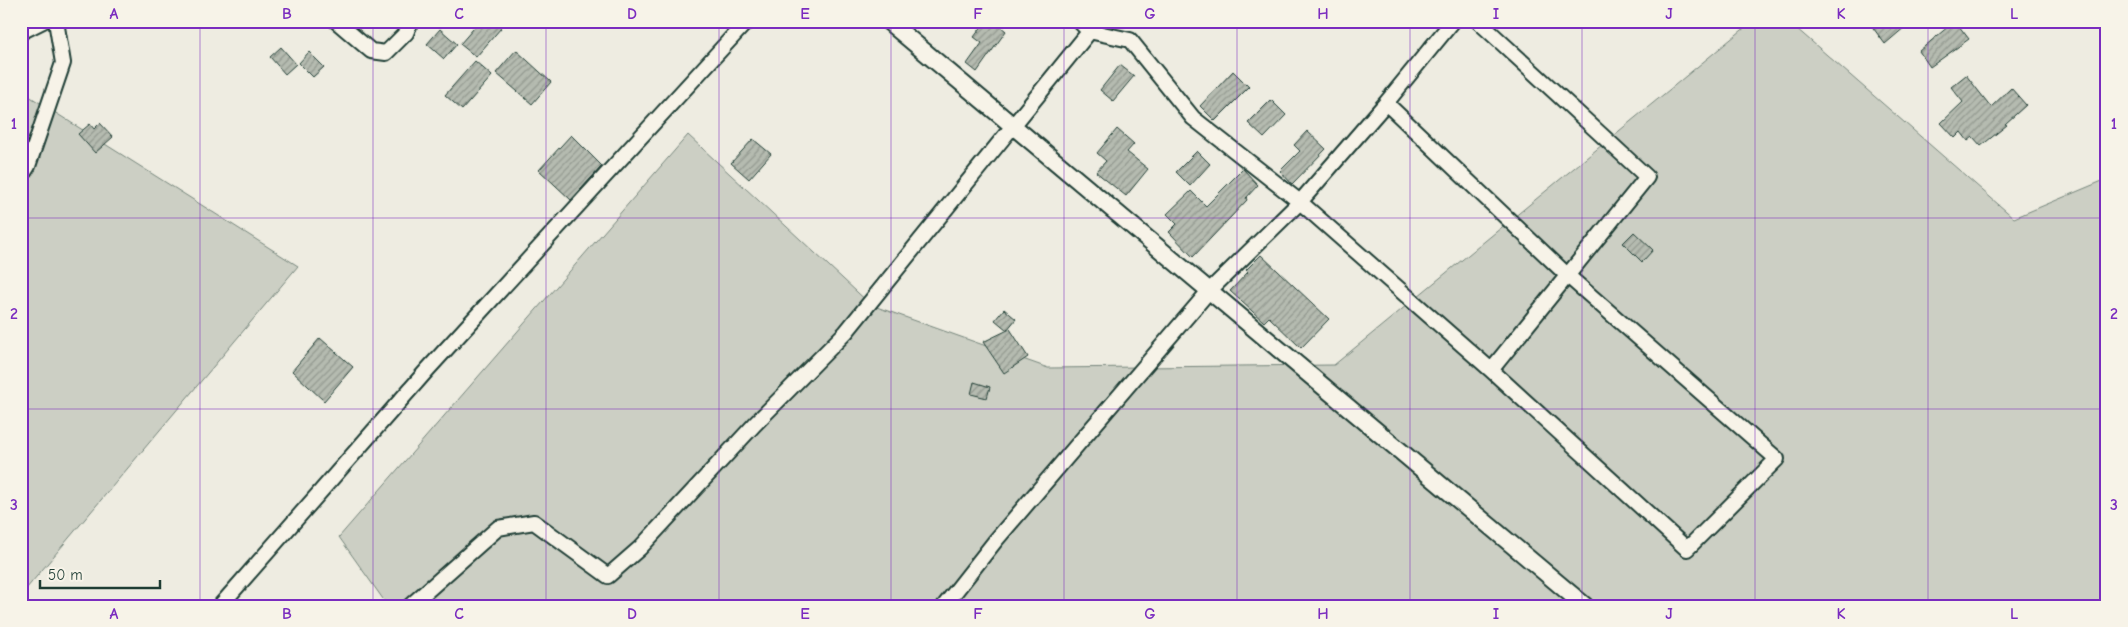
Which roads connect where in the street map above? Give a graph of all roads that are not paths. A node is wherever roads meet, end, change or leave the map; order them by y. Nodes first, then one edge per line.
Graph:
1 (43, 21) edge
2 (56, 21) edge
3 (336, 21) edge
4 (411, 21) edge
5 (747, 21) edge
6 (888, 21) edge
7 (1453, 21) edge
8 (1478, 21) edge
9 (1088, 24) edge
10 (21, 32) edge
11 (1386, 103) junction
12 (1014, 127) junction
13 (21, 177) edge
14 (1300, 202) junction
15 (1568, 276) junction
16 (1210, 291) junction
17 (1491, 370) junction
18 (220, 606) edge
19 (410, 606) edge
20 (944, 606) edge
21 (1585, 606) edge

1 - 10 street
2 - 13 street
3 - 4 street
5 - 18 street
6 - 12 street
7 - 11 street
8 - 15 street
9 - 12 street
9 - 14 street
11 - 14 street
11 - 15 street
12 - 16 street
12 - 19 street
14 - 16 street
14 - 17 street
15 - 17 street
15 - 17 street
16 - 20 street
16 - 21 street

